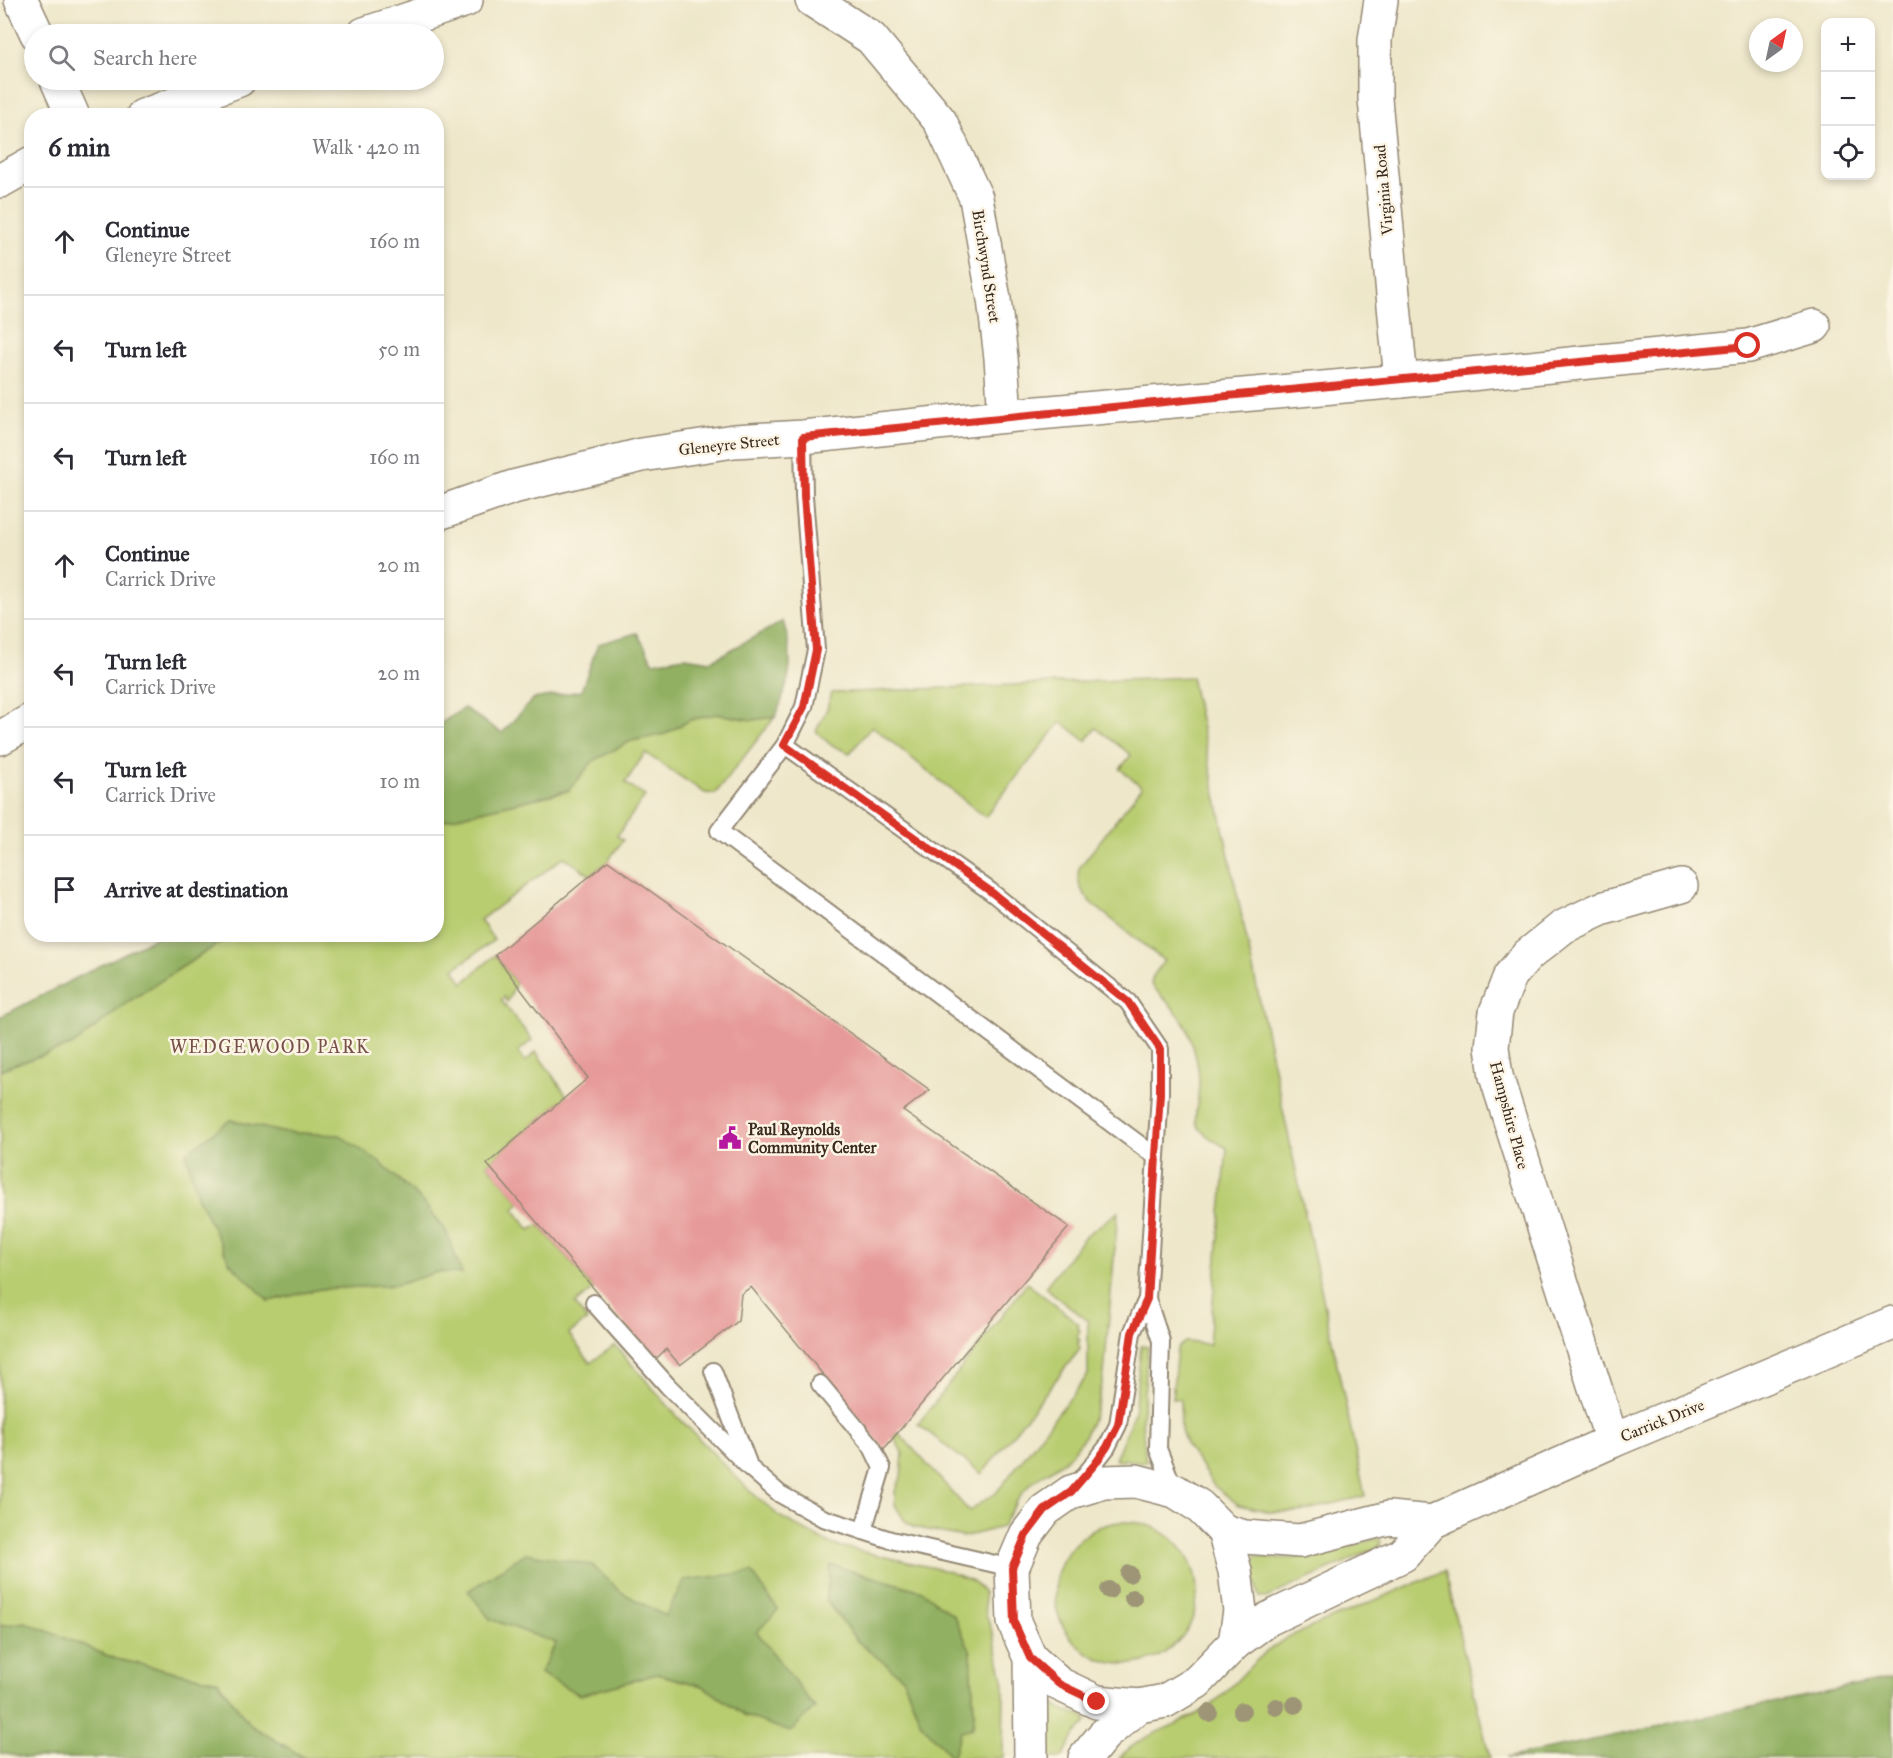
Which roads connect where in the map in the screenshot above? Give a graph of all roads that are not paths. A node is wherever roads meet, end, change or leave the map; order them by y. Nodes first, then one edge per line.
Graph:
1 (21, 0) edge
2 (466, 0) edge
3 (812, 0) edge
4 (1381, 0) edge
5 (32, 24) edge
6 (394, 24) edge
7 (61, 90) edge
8 (212, 90) edge
9 (69, 108) edge
10 (164, 108) edge
11 (24, 167) edge
12 (0, 180) edge
13 (1814, 326) dead end
14 (1401, 381) junction
15 (1005, 416) junction
16 (803, 437) junction
17 (444, 511) edge
18 (24, 724) edge
19 (0, 738) edge
20 (784, 745) junction
21 (1682, 886) dead end
22 (1155, 1156) junction
23 (1147, 1299) junction
24 (594, 1303) dead end
25 (1893, 1323) edge
26 (713, 1371) dead end
27 (820, 1384) dead end
28 (1612, 1441) junction
29 (750, 1468) junction
30 (1175, 1491) junction
31 (1071, 1492) junction
32 (1432, 1522) junction
33 (863, 1531) junction
34 (1224, 1532) junction
35 (1012, 1568) junction
36 (1235, 1643) junction
37 (1030, 1658) junction
38 (1139, 1706) junction
39 (1031, 1758) edge
40 (1085, 1758) edge

1 - 5 street
2 - 6 street
3 - 15 street, Birchwynd Street
4 - 14 street, Virginia Road
7 - 9 street
8 - 10 street
11 - 12 street
13 - 14 street, Gleneyre Street
14 - 15 street, Gleneyre Street
15 - 16 street, Gleneyre Street
16 - 17 street, Gleneyre Street
16 - 20 lane
18 - 19 street
20 - 22 lane
20 - 22 lane
21 - 28 street, Hampshire Place
22 - 23 lane
23 - 30 lane
23 - 31 lane
24 - 29 lane
25 - 28 street, Carrick Drive
26 - 29 lane
27 - 33 lane
28 - 32 street, Carrick Drive
29 - 33 lane
30 - 31 street, Carrick Drive
30 - 34 street, Carrick Drive
31 - 35 street, Carrick Drive
32 - 34 street, Carrick Drive
32 - 36 street, Carrick Drive
33 - 35 lane
34 - 36 street, Carrick Drive
35 - 37 street, Carrick Drive
36 - 38 street, Carrick Drive
37 - 38 street, Carrick Drive
37 - 39 street, Carrick Drive
38 - 40 street, Carrick Drive

